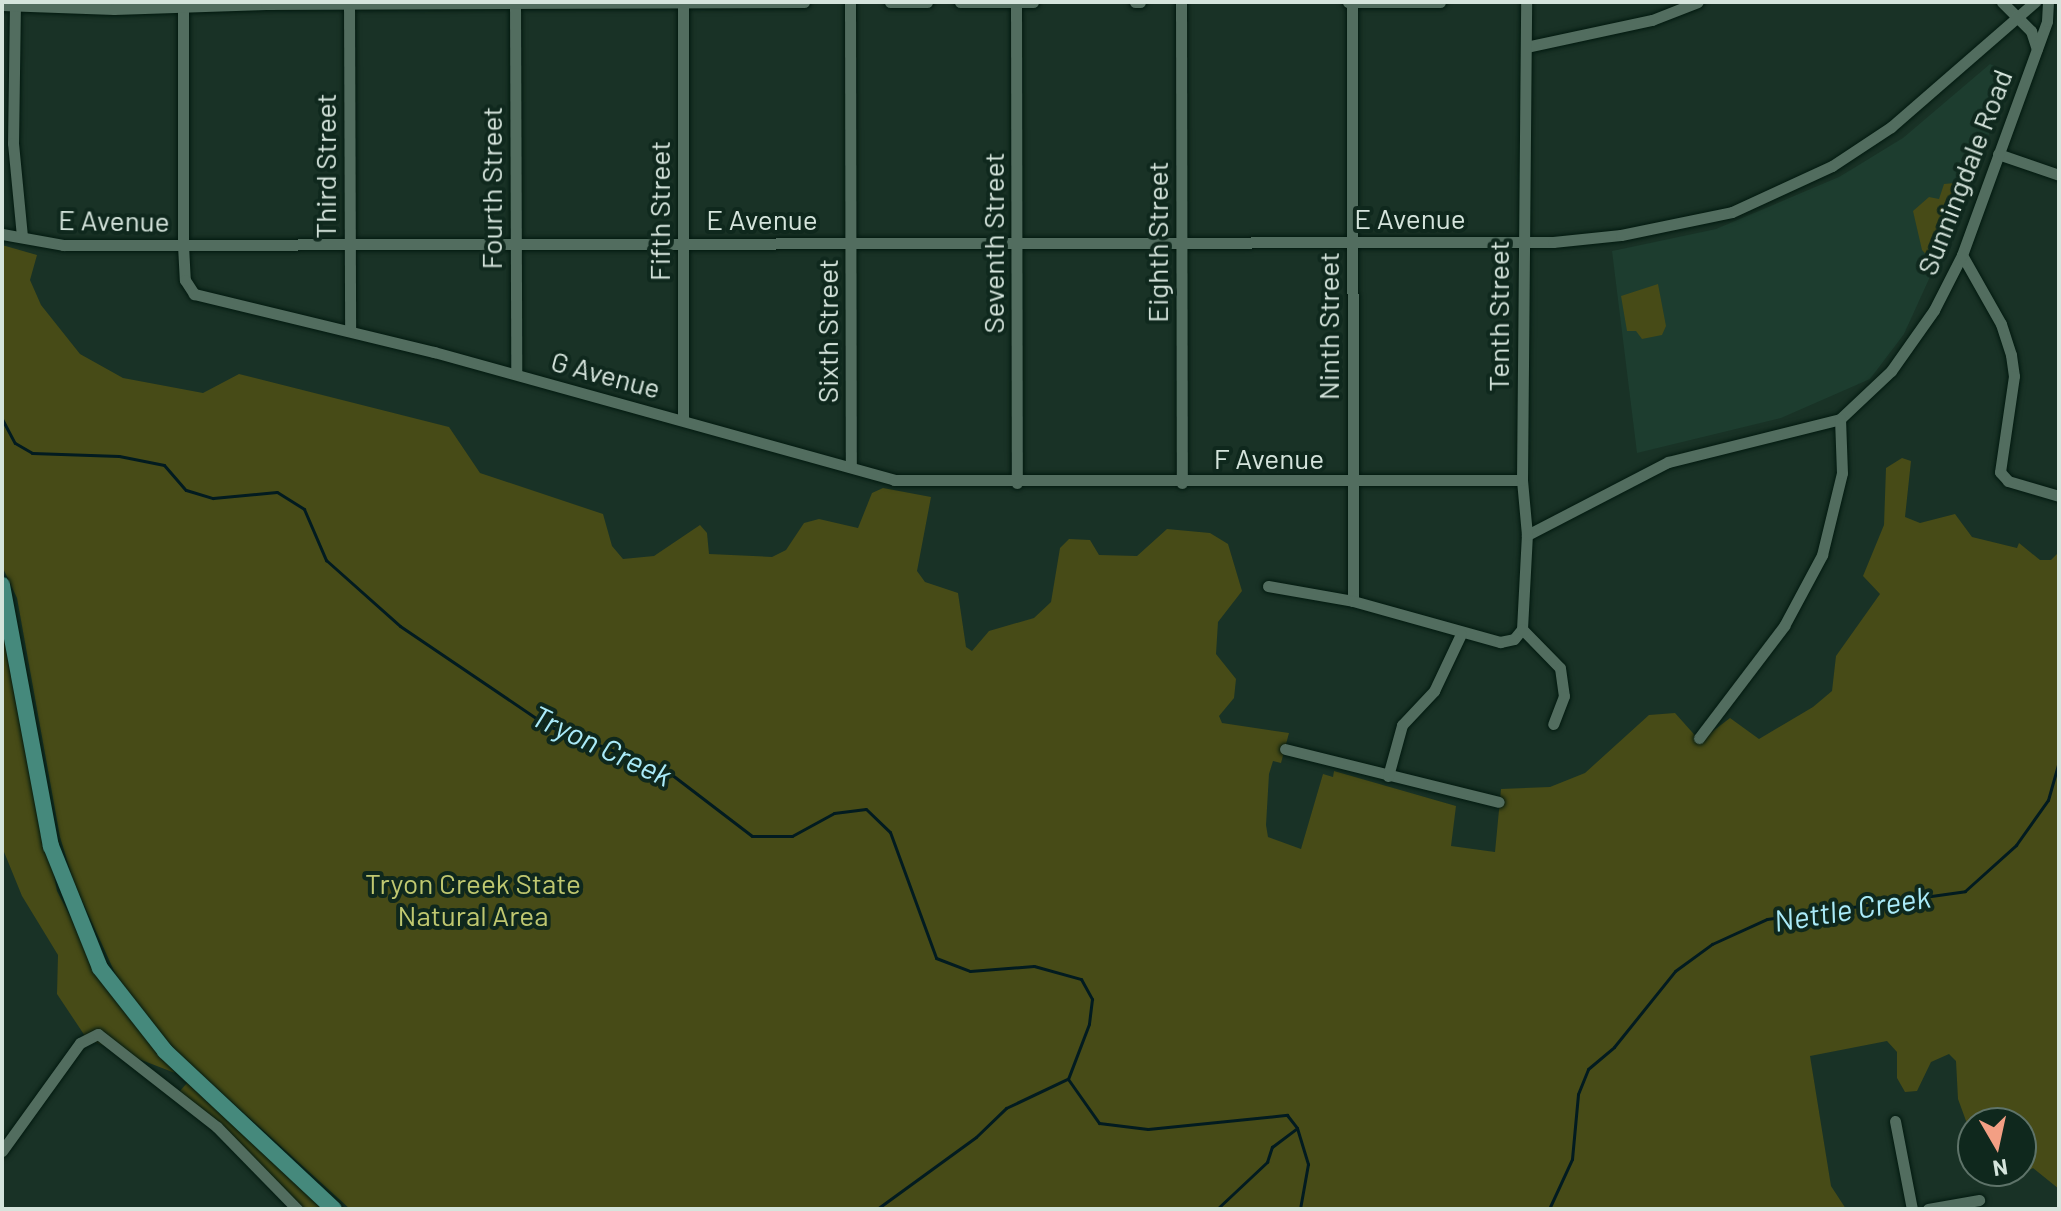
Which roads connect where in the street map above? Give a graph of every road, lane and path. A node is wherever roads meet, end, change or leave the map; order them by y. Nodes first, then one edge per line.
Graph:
1 (349, 2) edge
2 (804, 2) edge
3 (850, 2) edge
4 (890, 2) edge
5 (927, 2) edge
6 (960, 2) edge
7 (1016, 2) edge
8 (1033, 2) edge
9 (1181, 2) edge
10 (1350, 2) edge
11 (1440, 2) edge
12 (1526, 2) edge
13 (1698, 2) edge
14 (2002, 2) edge
15 (2035, 2) edge
16 (2048, 2) edge
17 (515, 3) edge
18 (683, 3) edge
19 (15, 4) edge
20 (183, 4) edge
21 (2, 5) edge
22 (2016, 17) junction
23 (1526, 47) junction
24 (2037, 49) junction
25 (1998, 154) junction
26 (2059, 175) edge
27 (2, 234) edge
28 (22, 237) junction
29 (1181, 242) junction
30 (1352, 242) junction
31 (1523, 242) junction
32 (850, 243) junction
33 (1017, 243) junction
34 (515, 244) junction
35 (683, 244) junction
36 (183, 245) junction
37 (349, 245) junction
38 (1962, 255) junction
39 (350, 330) junction
40 (516, 374) junction
41 (1840, 419) junction
42 (683, 420) junction
43 (851, 467) junction
44 (1522, 480) junction
45 (1352, 482) junction
46 (1017, 483) junction
47 (1182, 483) junction
48 (2059, 496) edge
49 (1527, 535) junction
50 (2, 585) edge
51 (1268, 586) dead end
52 (1353, 601) junction
53 (1522, 629) junction
54 (1461, 634) junction
55 (1553, 724) dead end
56 (1699, 738) dead end
57 (1285, 749) dead end
58 (1388, 776) junction
59 (1499, 802) dead end
60 (1895, 1121) dead end
61 (2, 1151) edge
62 (1979, 1200) dead end
63 (297, 1209) edge
64 (334, 1209) edge
65 (1912, 1209) edge
66 (1928, 1209) edge

1 - 17 street
1 - 20 street
1 - 37 street, Third Street
2 - 18 street
3 - 32 street, Sixth Street
4 - 5 street
6 - 7 street
7 - 8 street
7 - 33 street, Seventh Street
9 - 29 street, Eighth Street
10 - 11 street
10 - 30 street, Ninth Street
12 - 23 street, Tenth Street
13 - 23 street
14 - 22 street, Sunningdale Road
15 - 22 street, E Avenue
16 - 24 street, Sunningdale Road
17 - 18 street
17 - 34 street, Fourth Street
18 - 35 street, Fifth Street
19 - 20 street
19 - 21 street
19 - 28 street
20 - 36 street
22 - 24 street, Sunningdale Road
22 - 31 street, E Avenue
23 - 31 street, Tenth Street
24 - 25 street, Sunningdale Road
25 - 26 street
25 - 38 street, Sunningdale Road
27 - 28 street, E Avenue
28 - 36 street, E Avenue
29 - 30 street, E Avenue
29 - 33 street, E Avenue
29 - 47 street, Eighth Street
30 - 31 street, E Avenue
30 - 45 street, Ninth Street
31 - 44 street, Tenth Street
32 - 33 street, E Avenue
32 - 35 street, E Avenue
32 - 43 street, Sixth Street
33 - 46 street, Seventh Street
34 - 35 street, E Avenue
34 - 37 street, E Avenue
34 - 40 street, Fourth Street
35 - 42 street, Fifth Street
36 - 37 street, E Avenue
36 - 39 street, G Avenue
37 - 39 street, Third Street
38 - 41 street, Sunningdale Road
38 - 48 street
39 - 40 street, G Avenue
40 - 42 street, G Avenue
41 - 49 street
41 - 56 street
42 - 43 street, G Avenue
43 - 46 street, G Avenue
44 - 45 street, F Avenue
44 - 49 street, Tenth Street
45 - 47 street, F Avenue
45 - 52 street, Ninth Street
46 - 47 street, F Avenue
49 - 53 street, Tenth Street
50 - 64 main road
51 - 52 street
52 - 54 street
53 - 54 street
53 - 55 street
54 - 58 street
57 - 58 street
58 - 59 street
60 - 65 street
61 - 63 street
62 - 66 street

